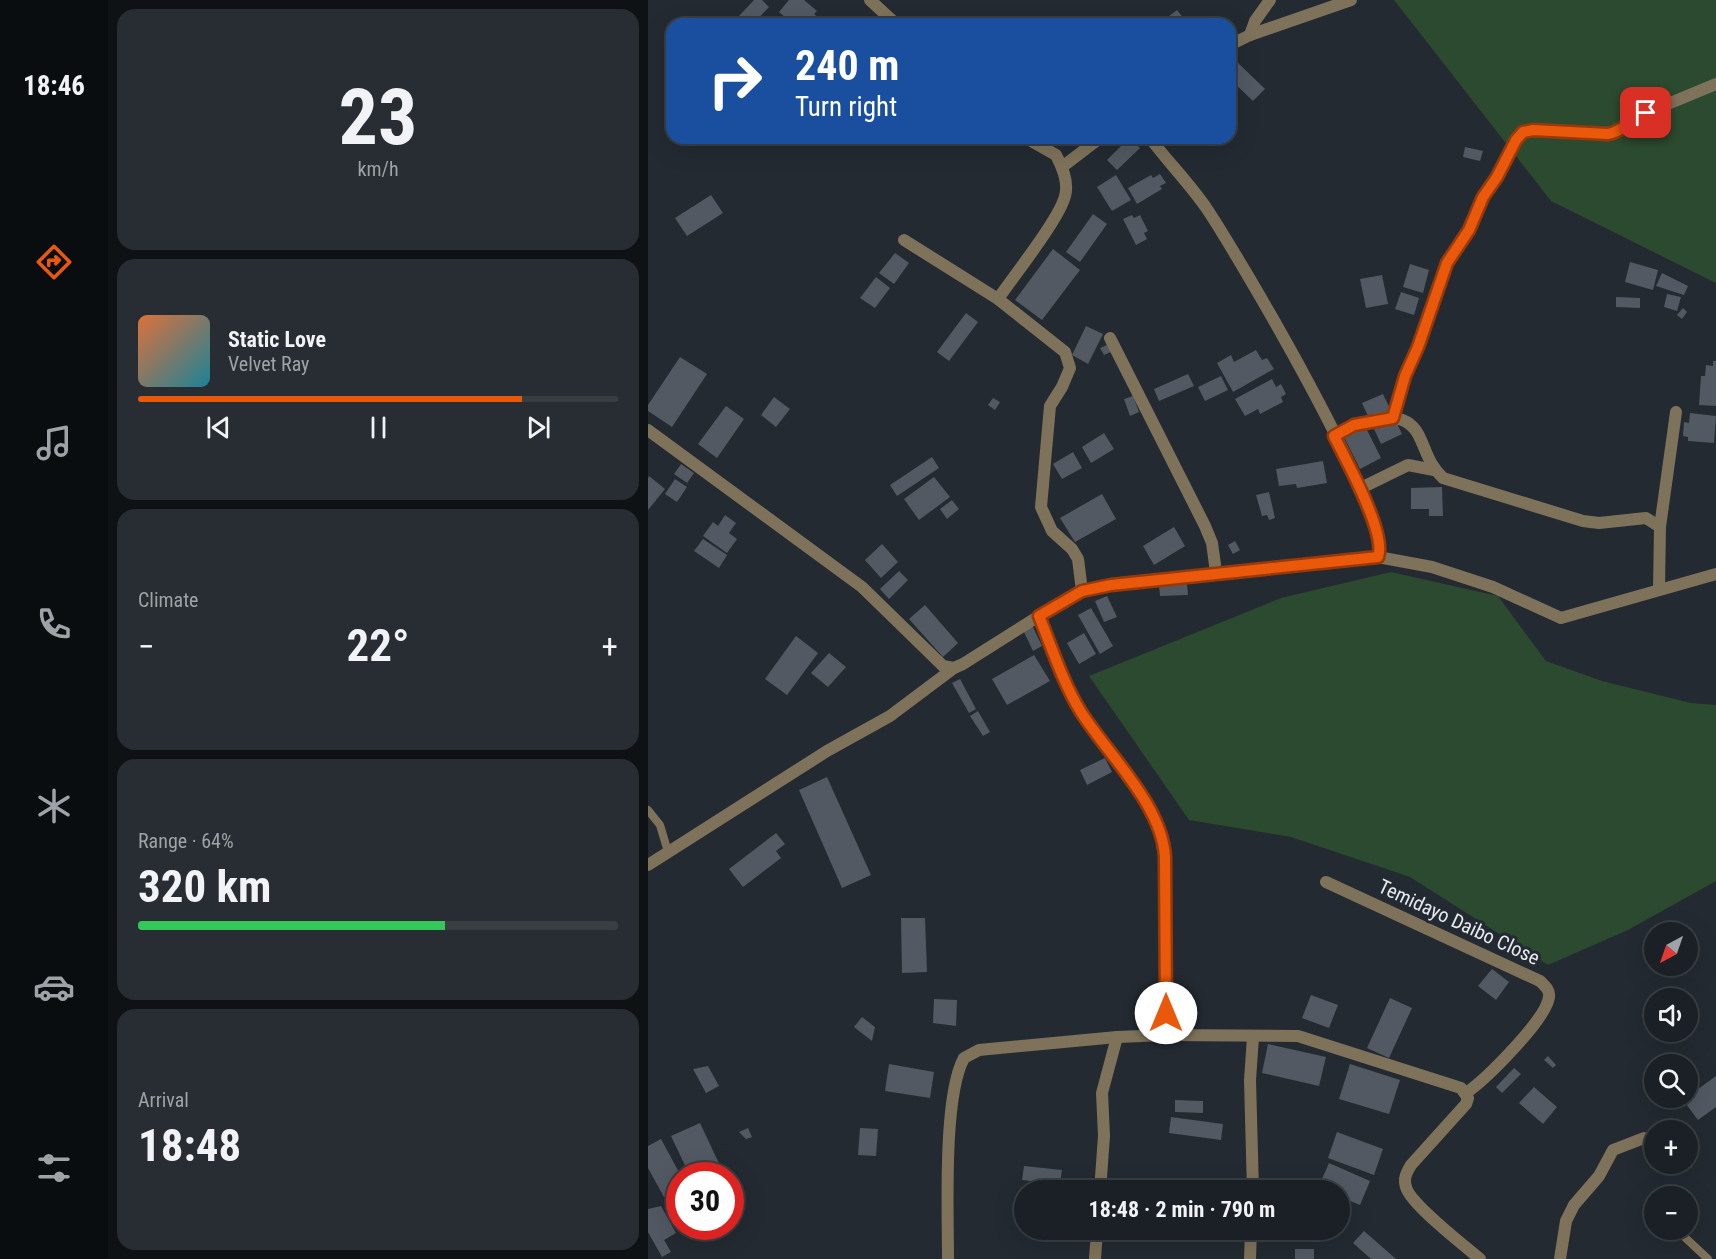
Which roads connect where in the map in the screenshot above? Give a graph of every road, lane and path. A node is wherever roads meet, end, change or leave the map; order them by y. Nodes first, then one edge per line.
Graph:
1 (870, 0) edge
2 (1270, 0) edge
3 (1351, 0) edge
4 (890, 18) edge
5 (1250, 35) junction
6 (1236, 42) edge
7 (1716, 84) edge
8 (1037, 144) edge
9 (1092, 144) edge
10 (1155, 144) edge
11 (1062, 167) junction
12 (904, 240) dead end
13 (998, 299) junction
14 (1110, 338) dead end
15 (1676, 412) dead end
16 (1393, 418) junction
17 (648, 430) edge
18 (1334, 436) junction
19 (1434, 470) junction
20 (1360, 488) junction
21 (1660, 527) junction
22 (1378, 557) junction
23 (1216, 572) junction
24 (1716, 574) edge
25 (1659, 589) junction
26 (1082, 591) junction
27 (1039, 616) junction
28 (954, 668) junction
29 (648, 810) edge
30 (668, 852) junction
31 (648, 865) edge
32 (1326, 882) dead end
33 (1166, 1035) junction
34 (1117, 1037) junction
35 (1253, 1037) junction
36 (1466, 1093) junction
37 (1644, 1138) dead end
38 (1101, 1180) edge
39 (1253, 1180) edge
40 (1096, 1240) edge
41 (1251, 1240) edge
42 (1688, 1240) edge
43 (948, 1259) edge
44 (1095, 1259) edge
45 (1250, 1259) edge
46 (1480, 1259) edge
47 (1560, 1259) edge
48 (1708, 1259) edge

1 - 4 street
2 - 5 street
3 - 5 street
5 - 6 street
7 - 16 street
8 - 11 street
9 - 11 street
10 - 18 street
11 - 13 street
12 - 13 street
13 - 26 street
14 - 23 street
15 - 21 street
16 - 18 street
16 - 19 street
17 - 28 street
18 - 20 street
19 - 20 street
19 - 21 street
20 - 22 street
21 - 25 street
22 - 23 street
22 - 25 street
23 - 26 street
24 - 25 street
26 - 27 street
27 - 28 street
27 - 33 street
28 - 30 street
29 - 30 lane
30 - 31 street
32 - 36 street, Temidayo Daibo Close
33 - 34 street
33 - 35 street
34 - 38 street
34 - 43 street
35 - 36 street
35 - 39 street
36 - 46 street
37 - 47 street
40 - 44 street
41 - 45 street
42 - 48 lane

